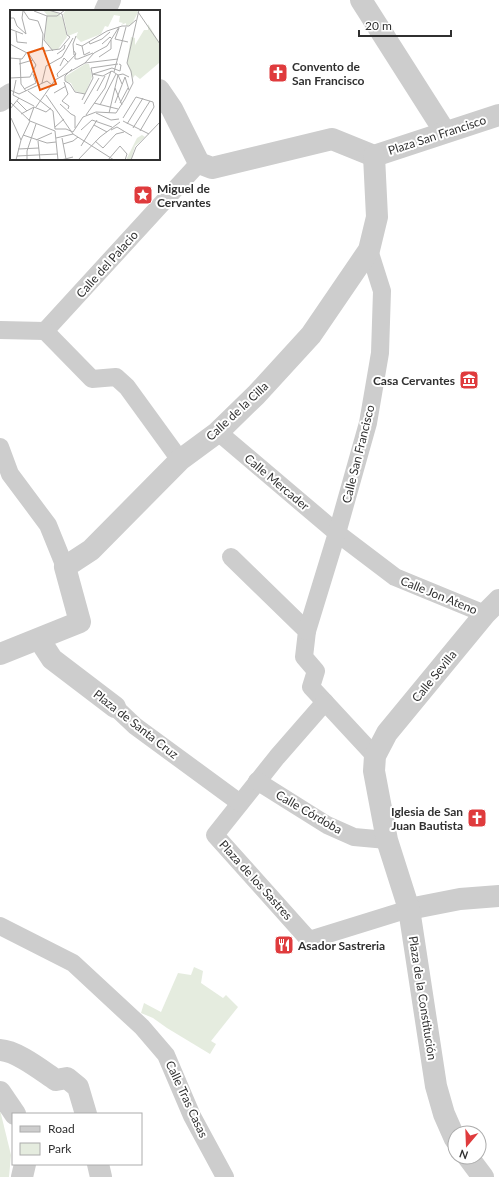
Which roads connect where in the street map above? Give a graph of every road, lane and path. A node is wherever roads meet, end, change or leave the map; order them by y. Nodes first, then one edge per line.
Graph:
1 (361, 0) edge
2 (160, 91) edge
3 (10, 95) edge
4 (0, 101) edge
5 (499, 115) edge
6 (444, 132) junction
7 (374, 156) junction
8 (200, 163) junction
9 (369, 250) junction
10 (0, 330) edge
11 (45, 331) junction
12 (218, 432) junction
13 (0, 447) edge
14 (180, 460) junction
15 (5, 475) edge
16 (337, 533) junction
17 (231, 557) dead end
18 (65, 567) junction
19 (492, 607) edge
20 (307, 631) junction
21 (39, 639) junction
22 (0, 654) edge
23 (325, 702) junction
24 (115, 707) joint
25 (375, 756) junction
26 (257, 781) junction
27 (240, 803) junction
28 (387, 840) junction
29 (499, 896) edge
30 (409, 909) junction
31 (0, 926) edge
32 (0, 1050) edge
33 (0, 1092) edge
34 (14, 1113) edge
35 (86, 1113) edge
36 (449, 1125) edge
37 (25, 1165) edge
38 (98, 1165) edge
39 (474, 1165) edge
40 (22, 1177) edge
41 (101, 1177) edge
42 (225, 1177) edge
43 (483, 1177) edge

1 - 6 street
2 - 8 street
3 - 4 street
5 - 6 street, Plaza San Francisco
6 - 7 street, Plaza San Francisco
7 - 8 street
7 - 9 street, Plaza San Francisco
8 - 11 street, Calle del Palacio
9 - 12 street, Calle de la Cilla
9 - 16 street, Calle San Francisco
10 - 11 street
11 - 14 street
12 - 14 street, Calle de la Cilla
12 - 16 street, Calle Mercader
13 - 15 street
14 - 18 street, Calle de la Cilla
15 - 18 street
16 - 19 street, Calle Jon Ateno
16 - 20 street, Calle San Francisco
17 - 20 street
18 - 21 street
19 - 25 street, Calle Sevilla
20 - 23 street, Calle San Francisco
21 - 22 street
21 - 24 street, Plaza de Santa Cruz
23 - 25 street, Calle San Francisco
23 - 26 street, Plaza de los Sastres
24 - 27 street, Plaza de Santa Cruz
25 - 28 street, Plaza de la Constitución
26 - 27 street, Plaza de los Sastres
26 - 28 street, Calle Córdoba
27 - 30 street, Plaza de los Sastres
28 - 30 street, Plaza de la Constitución
29 - 30 street
30 - 36 street, Plaza de la Constitución
31 - 42 street, Calle Tras Casas
32 - 35 street
33 - 34 street
37 - 40 street
38 - 41 street
39 - 43 street

